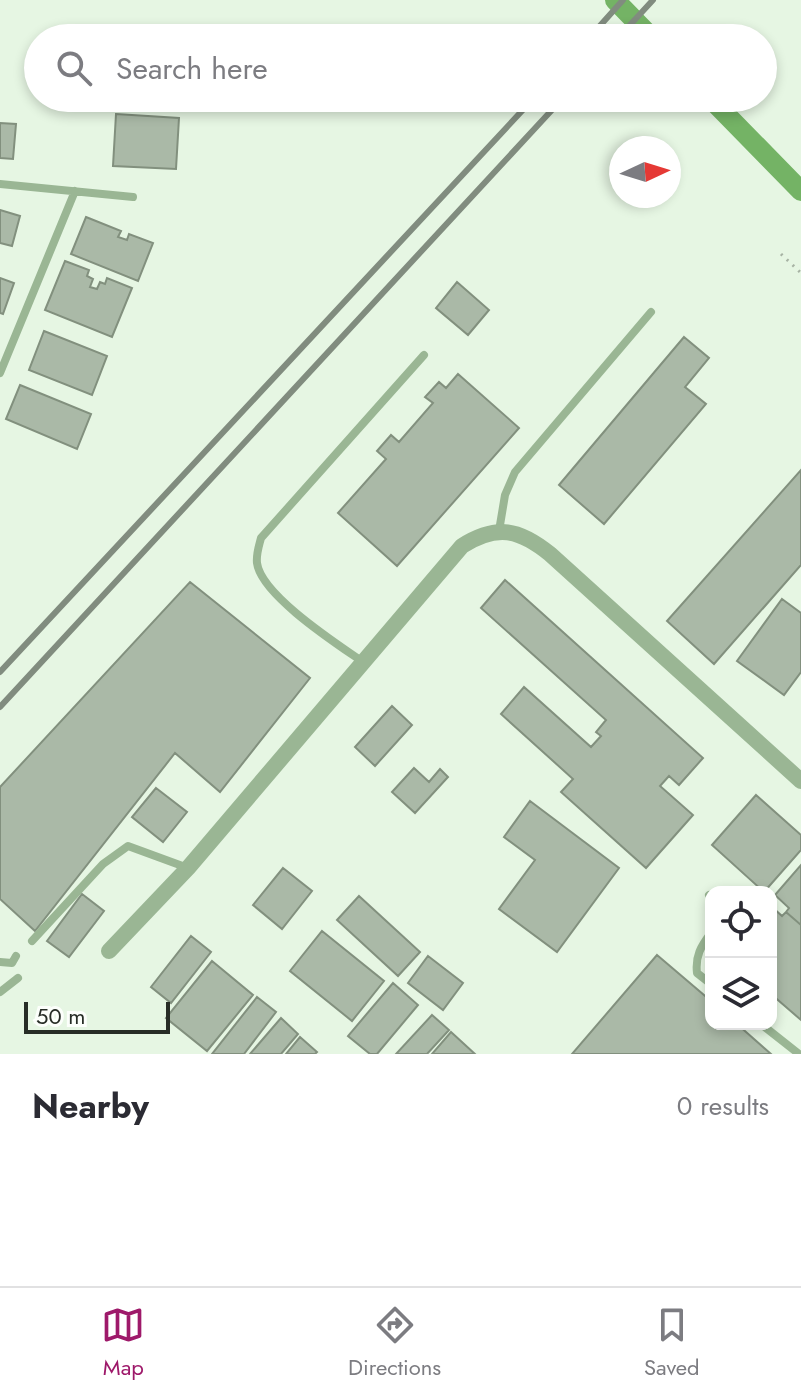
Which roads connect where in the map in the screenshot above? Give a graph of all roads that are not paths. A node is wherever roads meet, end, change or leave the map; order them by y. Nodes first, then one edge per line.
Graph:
1 (0, 184) edge
2 (75, 191) junction
3 (133, 197) dead end
4 (651, 312) dead end
5 (424, 355) dead end
6 (0, 373) edge
7 (499, 531) junction
8 (363, 662) junction
9 (801, 781) edge
10 (188, 868) junction
11 (32, 941) dead end
12 (705, 942) edge
13 (109, 951) dead end
14 (16, 956) dead end
15 (0, 962) edge
16 (18, 978) dead end
17 (705, 979) edge
18 (0, 992) edge
19 (769, 1030) edge
20 (799, 1054) edge

1 - 2 lane
2 - 3 lane
2 - 6 lane
4 - 7 lane
5 - 8 lane
7 - 8 street
7 - 9 street
8 - 10 street
10 - 11 lane
10 - 13 street
12 - 17 lane
14 - 15 lane
16 - 18 lane
19 - 20 lane

